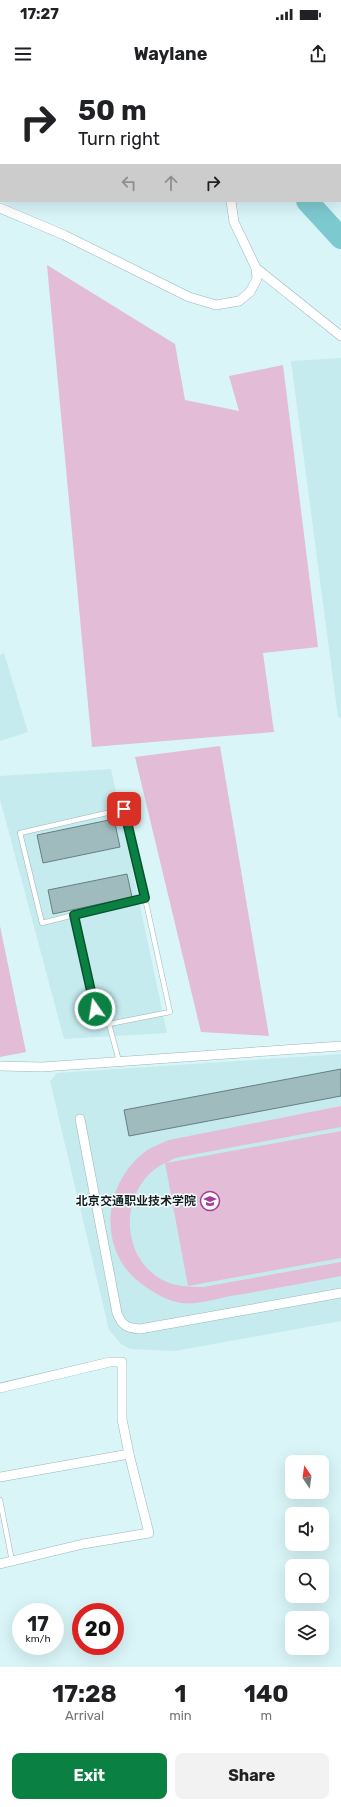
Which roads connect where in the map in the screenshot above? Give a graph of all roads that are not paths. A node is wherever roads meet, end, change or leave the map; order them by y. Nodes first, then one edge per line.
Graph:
1 (230, 202) edge
2 (0, 208) edge
3 (256, 268) junction
4 (341, 336) edge
5 (145, 898) junction
6 (74, 915) junction
7 (109, 1024) junction
8 (341, 1046) edge
9 (119, 1061) junction
10 (0, 1066) edge
11 (80, 1119) dead end
12 (341, 1293) edge
13 (0, 1388) edge
14 (129, 1454) junction
15 (0, 1477) edge
16 (0, 1500) edge
17 (12, 1561) junction
18 (0, 1564) edge

1 - 3 street
2 - 3 street
3 - 4 street
5 - 6 lane
5 - 6 lane
5 - 7 lane
6 - 7 lane
7 - 9 lane
8 - 9 street
9 - 10 street
11 - 12 street
13 - 14 street
14 - 15 street
14 - 17 street
16 - 17 lane
17 - 18 street

